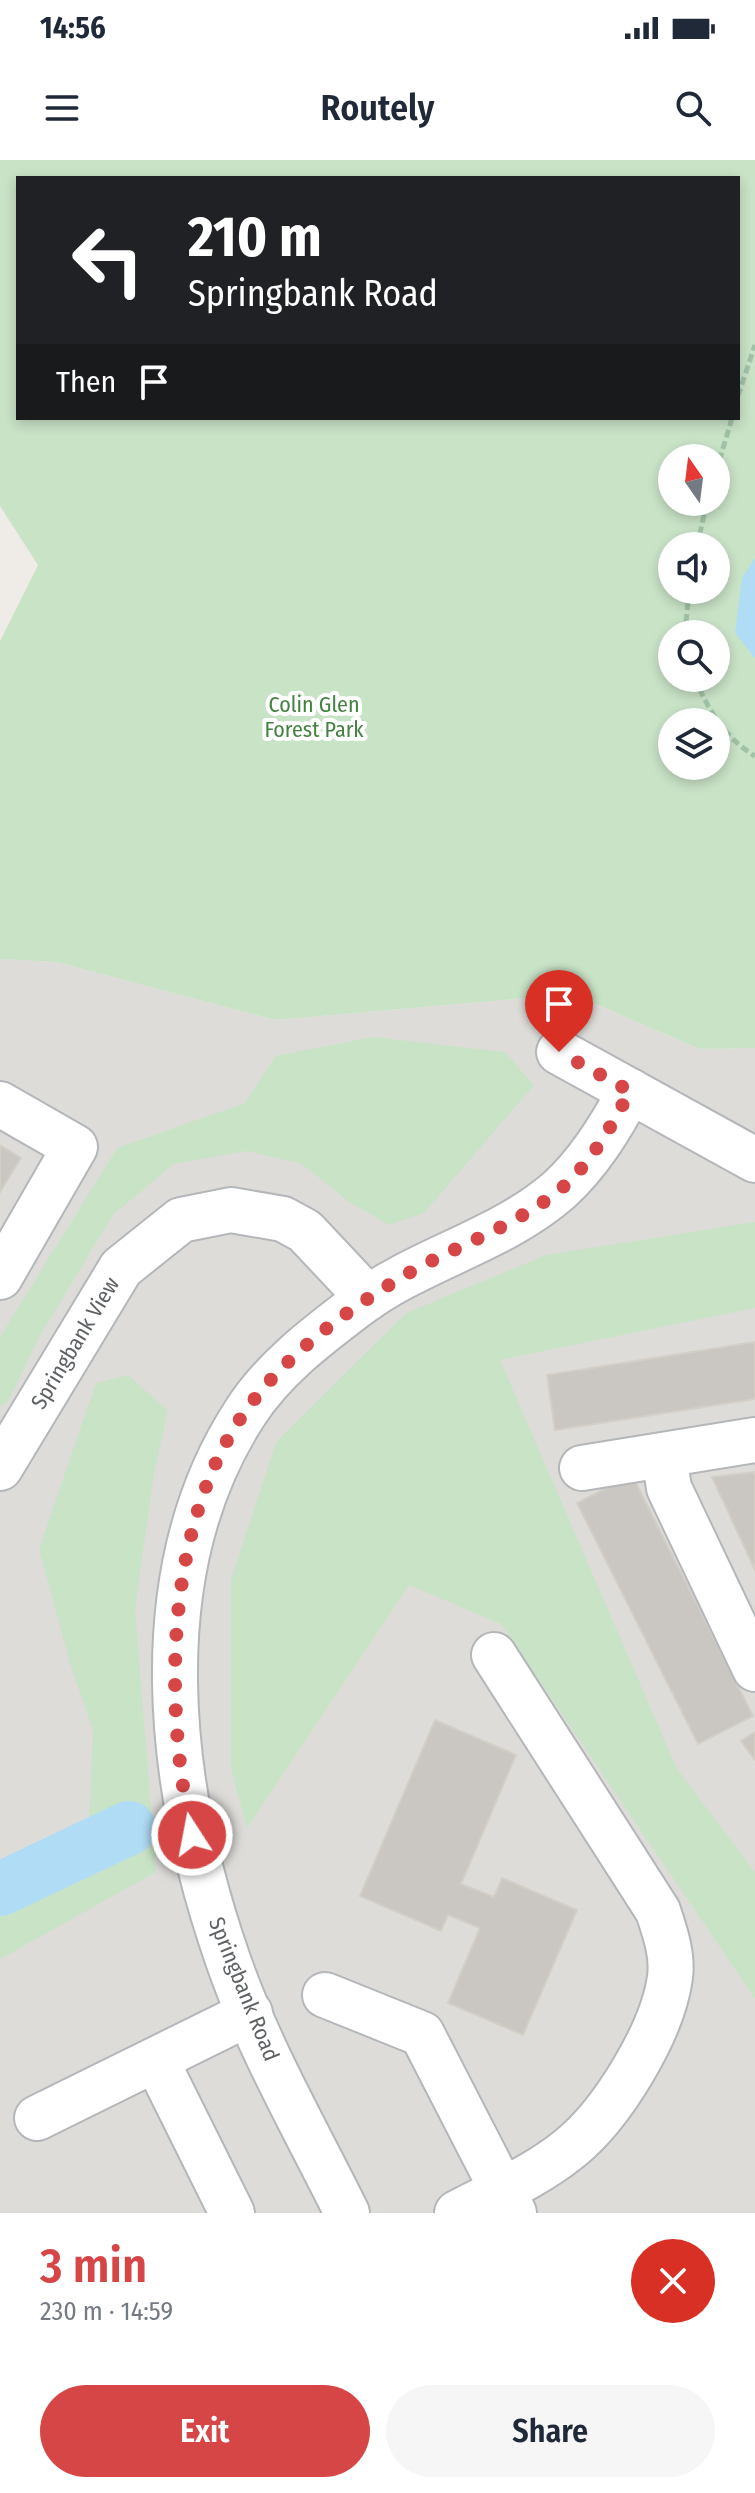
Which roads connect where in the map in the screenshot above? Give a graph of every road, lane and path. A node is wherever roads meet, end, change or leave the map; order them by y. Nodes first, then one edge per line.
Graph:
1 (755, 345) edge
2 (740, 390) edge
3 (731, 420) edge
4 (724, 444) edge
5 (701, 692) edge
6 (755, 756) edge
7 (559, 1052) dead end
8 (630, 1091) junction
9 (0, 1104) edge
10 (755, 1160) edge
11 (0, 1277) edge
12 (368, 1298) junction
13 (755, 1440) edge
14 (664, 1455) junction
15 (0, 1468) edge
16 (582, 1468) dead end
17 (494, 1655) dead end
18 (755, 1669) edge
19 (325, 1995) dead end
20 (250, 2013) junction
21 (156, 2060) junction
22 (37, 2118) dead end
23 (508, 2201) edge
24 (232, 2213) edge
25 (347, 2213) edge
26 (457, 2213) edge

1 - 2 path
3 - 4 path
5 - 6 path
7 - 8 street
8 - 10 street
8 - 12 street, Springbank Road
9 - 11 street
12 - 15 street, Springbank View
12 - 20 street, Springbank Road
13 - 14 street
14 - 16 street
14 - 18 street
17 - 23 street
19 - 23 street
20 - 21 street
20 - 25 street, Springbank Road
21 - 22 street
21 - 24 street
23 - 26 street

